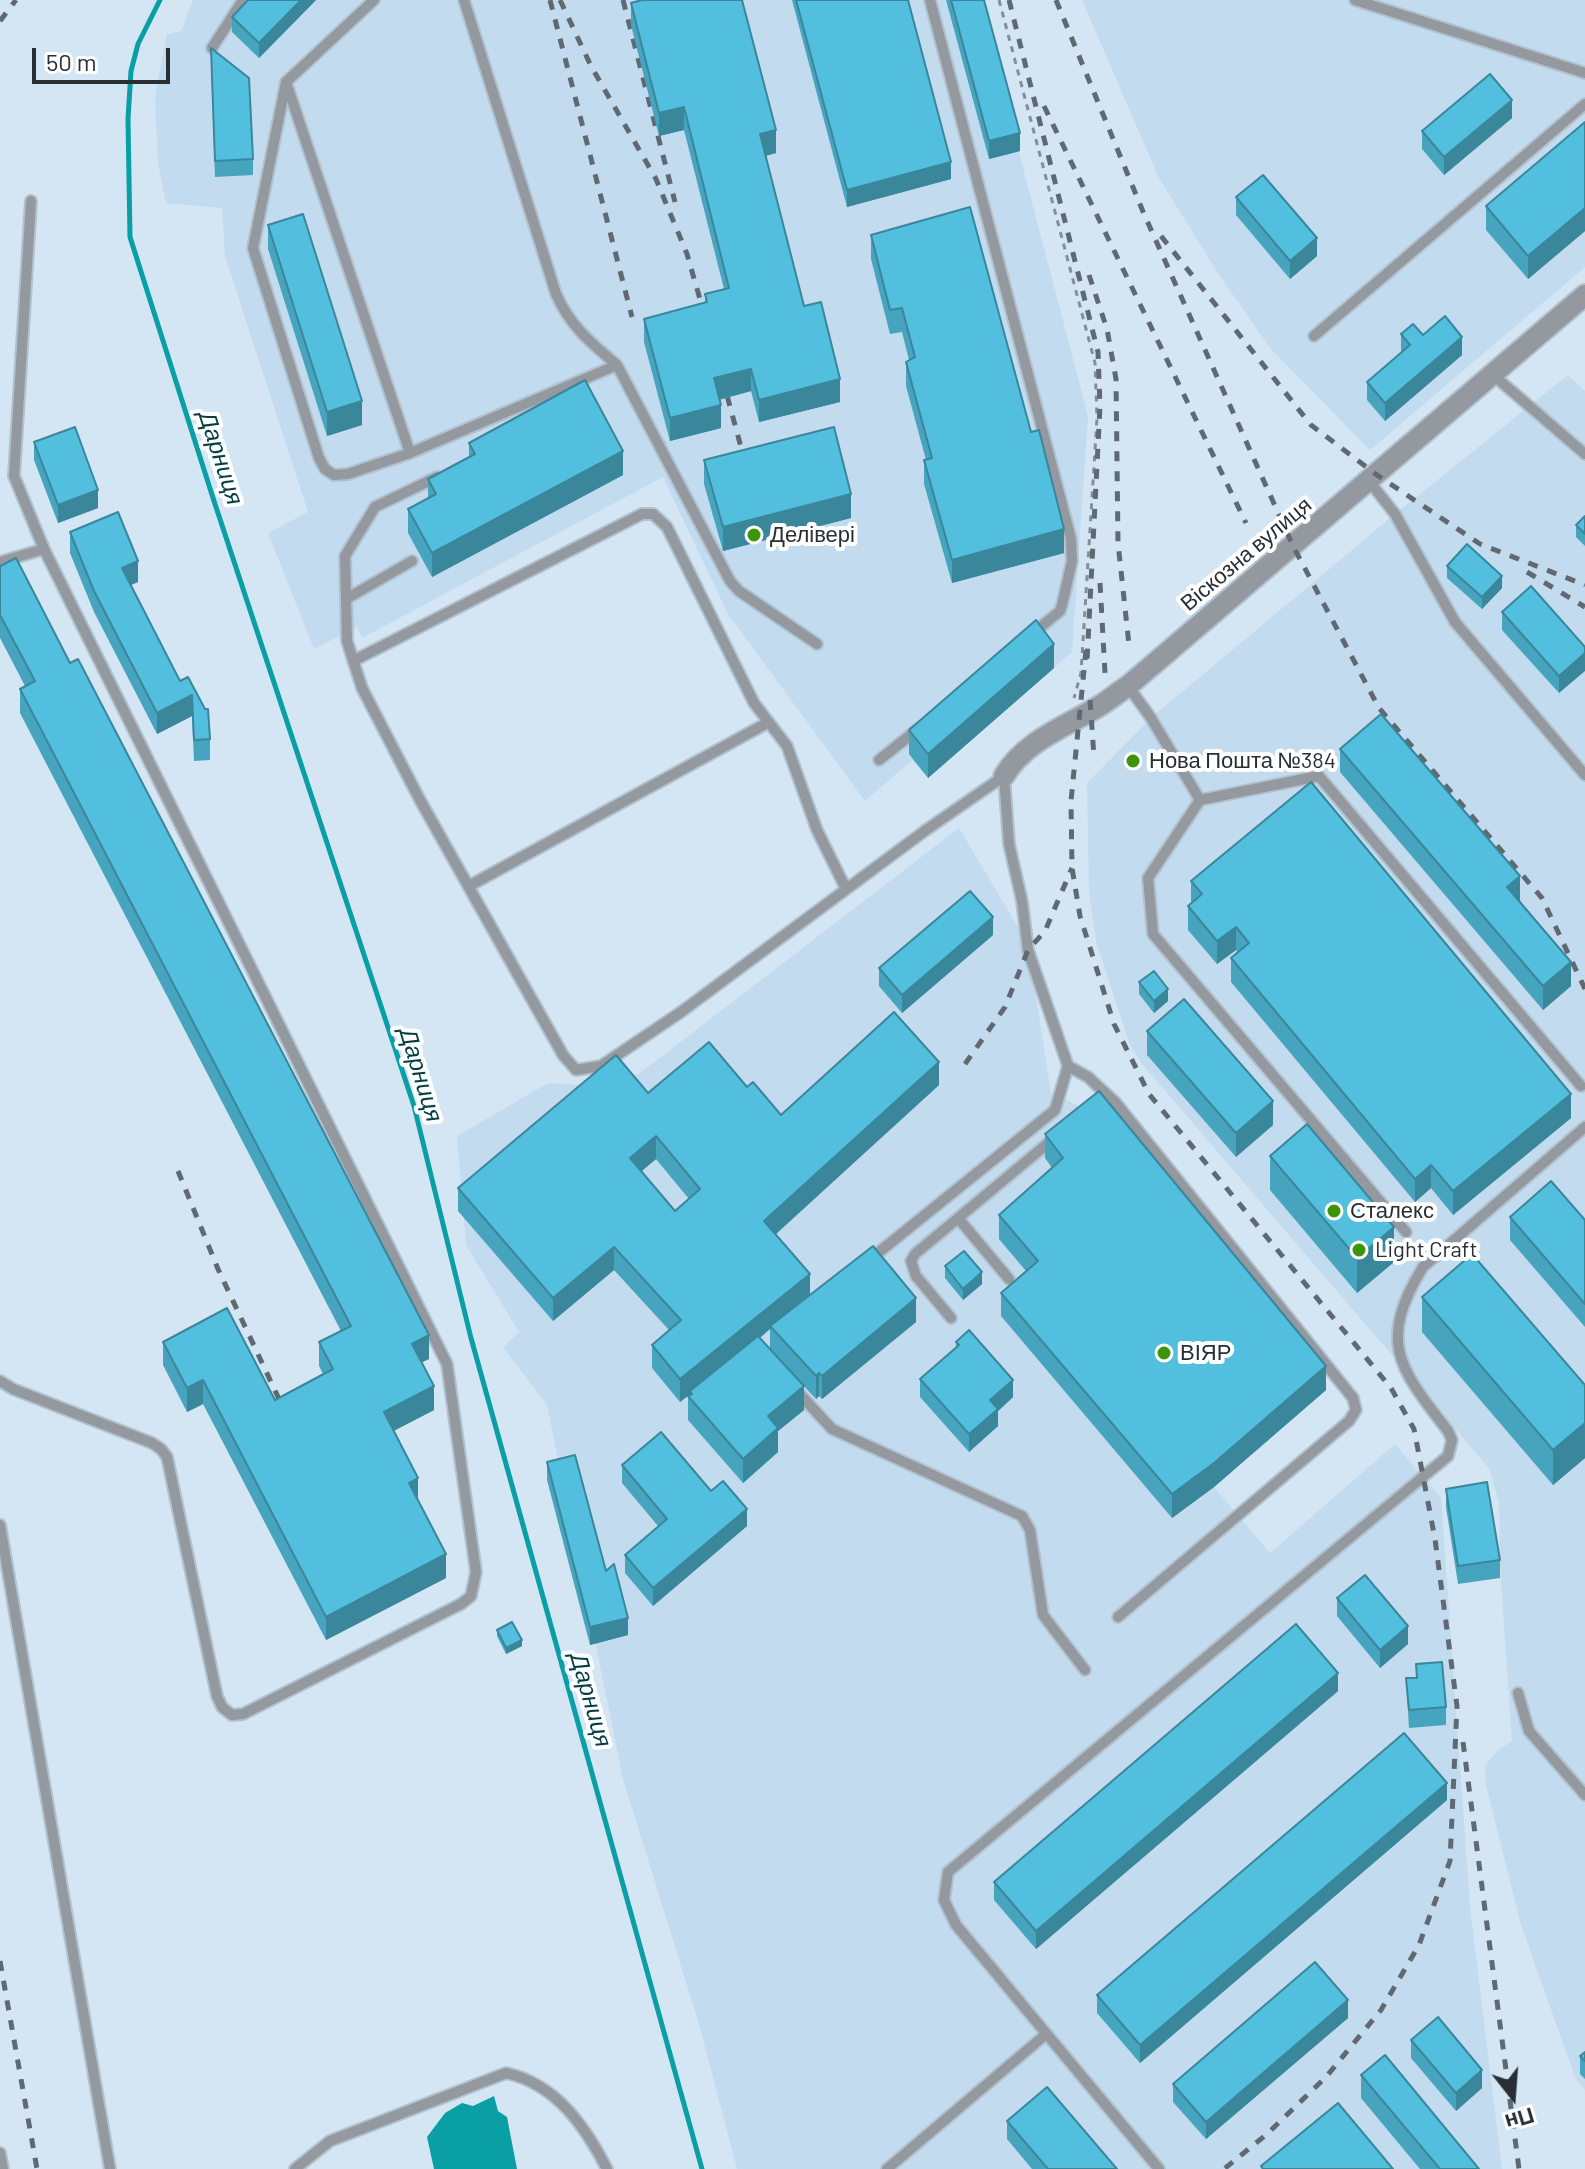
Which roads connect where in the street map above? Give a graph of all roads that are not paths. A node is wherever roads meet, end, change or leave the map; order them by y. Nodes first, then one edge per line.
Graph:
1 (243, 0) edge
2 (374, 0) edge
3 (464, 0) edge
4 (930, 0) edge
5 (1355, 0) edge
6 (212, 48) edge
7 (1585, 73) edge
8 (286, 82) junction
9 (1585, 104) edge
10 (31, 201) dead end
11 (1585, 295) edge
12 (1314, 336) dead end
13 (617, 365) junction
14 (1492, 374) junction
15 (410, 453) junction
16 (1585, 454) edge
17 (445, 473) edge
18 (1369, 481) junction
19 (44, 549) junction
20 (412, 561) dead end
21 (0, 562) edge
22 (346, 599) junction
23 (817, 644) dead end
24 (1019, 645) edge
25 (353, 661) junction
26 (1128, 686) junction
27 (769, 722) junction
28 (926, 722) edge
29 (879, 760) dead end
30 (1585, 775) edge
31 (1004, 776) junction
32 (1200, 800) junction
33 (469, 886) junction
34 (846, 889) junction
35 (1068, 1066) junction
36 (1581, 1086) dead end
37 (1107, 1095) junction
38 (1095, 1104) edge
39 (1585, 1127) edge
40 (1061, 1132) edge
41 (958, 1218) junction
42 (1406, 1232) dead end
43 (857, 1269) edge
44 (1009, 1279) dead end
45 (951, 1318) dead end
46 (0, 1381) edge
47 (788, 1382) edge
48 (0, 1525) edge
49 (1118, 1617) dead end
50 (1085, 1670) dead end
51 (1518, 1693) dead end
52 (1585, 1795) edge
53 (1045, 2035) junction
54 (0, 2153) edge
55 (3, 2169) edge
56 (110, 2169) edge
57 (295, 2169) edge
58 (607, 2169) edge
59 (887, 2169) edge
60 (1159, 2169) edge

1 - 6 lane
2 - 8 lane
3 - 13 lane
4 - 24 lane
5 - 7 lane
8 - 15 lane
8 - 15 lane
9 - 12 lane
10 - 19 lane
11 - 14 street, Віскозна вулиця
13 - 15 lane
13 - 23 lane
14 - 16 lane
14 - 18 street, Віскозна вулиця
17 - 22 lane
18 - 26 street, Віскозна вулиця
18 - 30 lane
19 - 21 lane
19 - 46 lane
20 - 22 lane
22 - 25 lane
25 - 27 lane
25 - 33 lane
26 - 31 street, Віскозна вулиця
26 - 32 lane
27 - 33 lane
27 - 34 lane
28 - 29 lane
31 - 34 lane, Віскозна вулиця
31 - 35 lane
32 - 36 lane
32 - 42 lane
33 - 34 lane, Віскозна вулиця
35 - 37 lane
35 - 43 lane
37 - 38 lane
37 - 49 lane
39 - 53 lane
40 - 41 lane
41 - 44 lane
41 - 45 lane
47 - 50 lane
48 - 56 lane
51 - 52 lane
53 - 59 lane
53 - 60 lane
54 - 55 lane
57 - 58 lane

